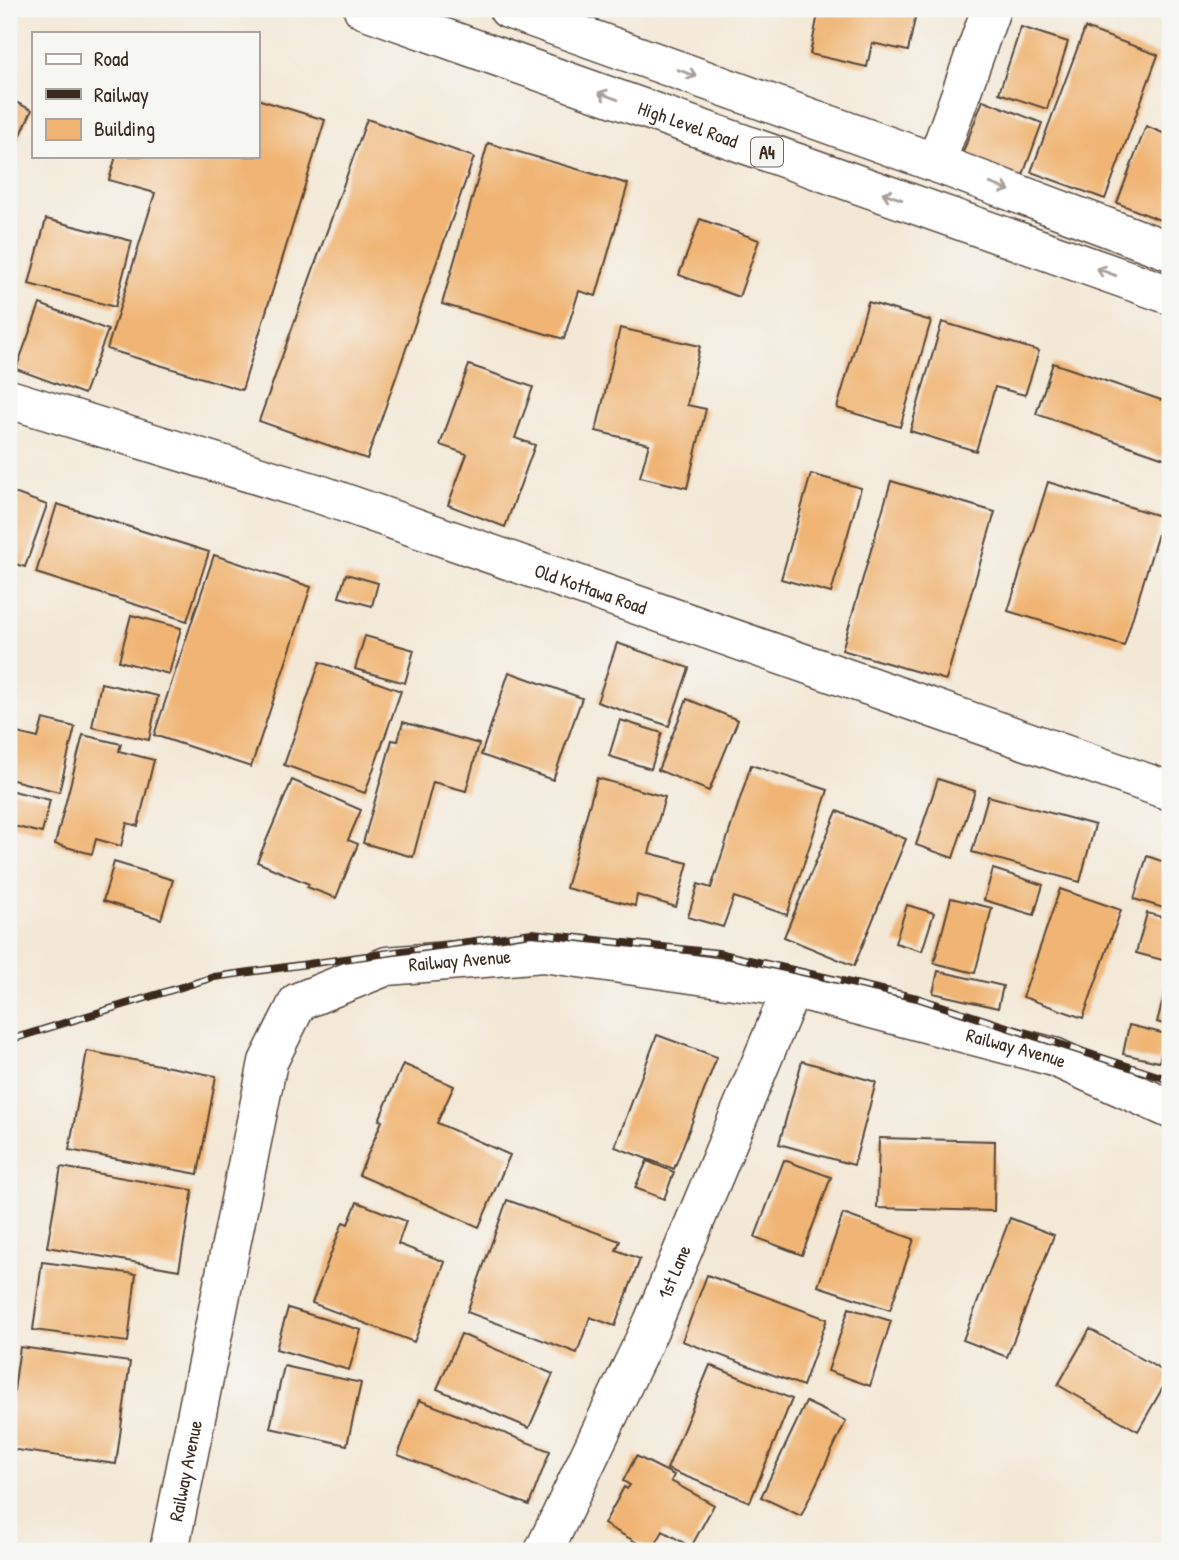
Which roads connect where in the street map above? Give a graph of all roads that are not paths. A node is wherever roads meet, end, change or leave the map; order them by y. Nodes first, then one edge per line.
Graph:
1 (363, 9) edge
2 (508, 9) edge
3 (991, 9) edge
4 (936, 163) junction
5 (1170, 251) edge
6 (1170, 295) edge
7 (9, 399) edge
8 (1170, 791) edge
9 (792, 988) junction
10 (1170, 1109) edge
11 (169, 1551) edge
12 (544, 1551) edge

6 -> 1 main road, High Level Road / A4
2 -> 4 main road, A4
3 - 4 main road
4 -> 5 main road, A4
7 - 8 main road, Old Kottawa Road
9 - 10 main road, Railway Avenue
9 - 11 main road, Railway Avenue
9 - 12 main road, 1st Lane

